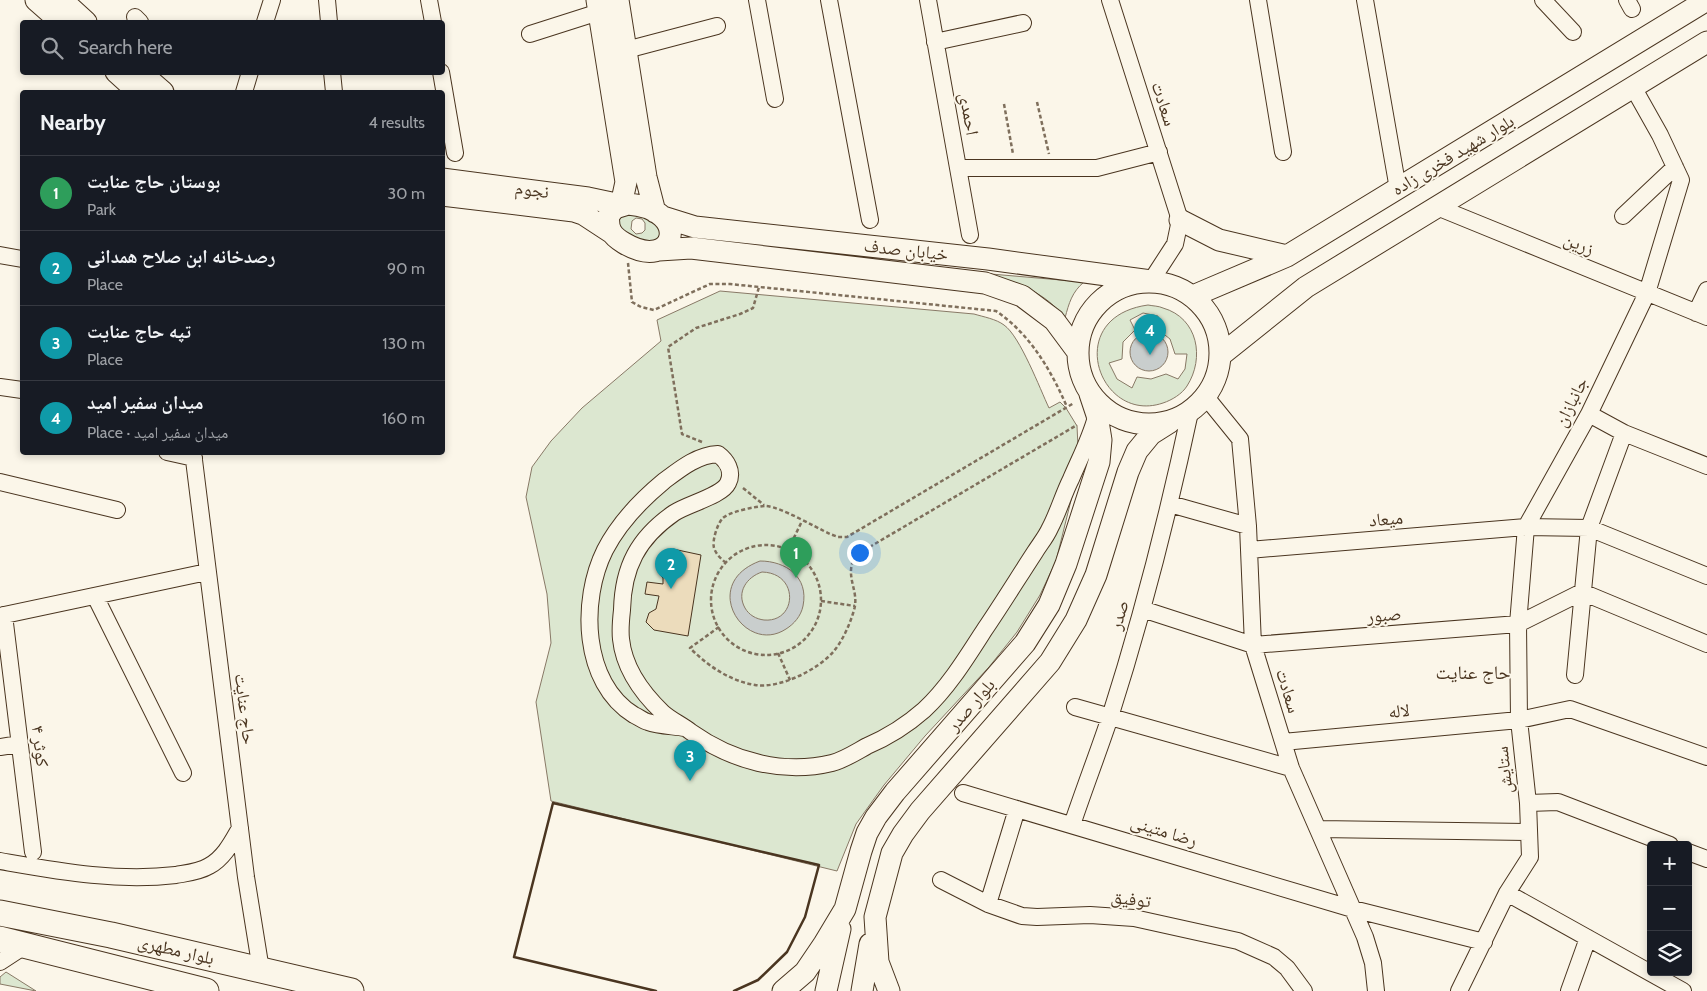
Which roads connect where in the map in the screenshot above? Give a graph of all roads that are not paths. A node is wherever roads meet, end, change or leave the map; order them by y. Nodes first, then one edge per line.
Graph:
1 (36, 0) edge
2 (62, 0) edge
3 (272, 0) edge
4 (327, 0) edge
5 (429, 0) edge
6 (618, 0) edge
7 (757, 0) edge
8 (829, 0) edge
9 (928, 0) edge
10 (1258, 0) edge
11 (1365, 0) edge
12 (1543, 0) edge
13 (1114, 2) edge
14 (598, 6) edge
15 (1705, 7) edge
16 (59, 20) edge
17 (84, 20) edge
18 (266, 20) edge
19 (329, 20) edge
20 (433, 20) edge
21 (1023, 23) dead end
22 (717, 26) dead end
23 (1573, 32) dead end
24 (530, 34) dead end
25 (935, 42) junction
26 (1707, 42) edge
27 (626, 50) junction
28 (128, 75) edge
29 (249, 75) edge
30 (332, 75) edge
31 (442, 75) edge
32 (144, 79) edge
33 (1633, 87) junction
34 (160, 90) edge
35 (245, 90) edge
36 (334, 90) edge
37 (444, 90) edge
38 (445, 95) edge
39 (775, 99) dead end
40 (1158, 152) junction
41 (1283, 152) dead end
42 (455, 153) dead end
43 (958, 168) junction
44 (1675, 168) junction
45 (445, 179) edge
46 (1398, 189) junction
47 (445, 195) edge
48 (621, 205) junction
49 (1437, 207) junction
50 (659, 214) junction
51 (1623, 216) dead end
52 (870, 220) dead end
53 (1180, 220) junction
54 (970, 235) dead end
55 (618, 239) junction
56 (659, 250) junction
57 (0, 255) edge
58 (1287, 256) junction
59 (20, 259) edge
60 (1151, 281) junction
61 (1707, 290) edge
62 (1647, 293) junction
63 (1193, 296) junction
64 (1702, 315) edge
65 (1077, 351) junction
66 (1221, 355) junction
67 (0, 387) edge
68 (20, 390) edge
69 (1090, 394) junction
70 (1206, 397) junction
71 (1190, 412) junction
72 (1589, 414) junction
73 (1097, 415) junction
74 (1170, 422) junction
75 (1624, 433) junction
76 (193, 455) edge
77 (1707, 466) edge
78 (0, 482) edge
79 (1170, 504) junction
80 (117, 510) dead end
81 (1248, 526) junction
82 (1526, 527) junction
83 (1589, 528) junction
84 (1249, 550) junction
85 (207, 572) junction
86 (1707, 576) edge
87 (1582, 592) junction
88 (95, 596) junction
89 (1142, 609) junction
90 (2, 616) edge
91 (1518, 624) junction
92 (1707, 644) edge
93 (1254, 645) junction
94 (1575, 675) dead end
95 (1075, 707) dead end
96 (1110, 717) junction
97 (1519, 720) junction
98 (685, 728) junction
99 (1283, 742) junction
100 (19, 744) junction
101 (0, 748) edge
102 (1707, 757) edge
103 (1291, 768) junction
104 (183, 773) dead end
105 (963, 793) dead end
106 (1528, 803) junction
107 (1017, 808) junction
108 (1072, 825) junction
109 (240, 828) junction
110 (1318, 830) junction
111 (1529, 832) junction
112 (1660, 841) edge
113 (33, 852) dead end
114 (1692, 853) edge
115 (1707, 859) edge
116 (0, 861) edge
117 (941, 880) dead end
118 (1507, 893) junction
119 (988, 904) junction
120 (845, 909) junction
121 (1354, 909) junction
122 (0, 913) edge
123 (875, 917) junction
124 (1588, 938) junction
125 (0, 939) edge
126 (1484, 942) junction
127 (26, 945) junction
128 (0, 962) edge
129 (261, 970) junction
130 (206, 991) edge
131 (351, 991) edge
132 (783, 991) edge
133 (826, 991) edge
134 (862, 991) edge
135 (889, 991) edge
136 (1304, 991) edge
137 (1376, 991) edge
138 (1459, 991) edge
139 (1569, 991) edge
140 (1683, 991) edge

1 - 16 main road
2 - 17 main road
3 - 18 street
4 - 19 street
5 - 20 street
6 - 27 main road
7 - 39 street
8 - 52 street
9 - 25 street, احمدی
10 - 41 street
11 - 46 street
12 - 23 street
13 - 40 street, سعادت
14 - 24 street
14 - 48 main road
15 - 46 main road, بلوار شهید فخری زاده
21 - 25 street
22 - 27 street
25 - 43 street, احمدی
26 - 33 main road, بلوار شهید فخری زاده
27 - 50 main road
28 - 32 main road
29 - 35 street
30 - 36 street
31 - 37 street
32 - 34 main road
33 - 44 street, جانبازان
33 - 49 main road, بلوار شهید فخری زاده
38 - 42 street
40 - 43 street
40 - 53 street, سعادت
43 - 54 street, احمدی
44 - 51 street
44 - 62 street, جانبازان
45 - 48 main road, نجوم
46 - 58 main road, بلوار شهید فخری زاده
47 - 55 main road, نجوم
48 - 50 main road
48 - 55 main road
49 - 62 street, زرین
49 - 66 main road, بلوار شهید فخری زاده
50 - 56 main road
50 - 60 main road, خیابان صدف
53 - 58 main road
53 - 60 street
55 - 56 main road
56 - 65 main road, خیابان صدف
57 - 59 street
58 - 63 main road, بلوار شهید فخری زاده
60 - 63 main road
60 - 65 main road
61 - 64 street
62 - 64 street, زرین
62 - 72 street, جانبازان
63 - 66 main road
65 - 69 main road
66 - 70 main road
67 - 68 street
69 - 73 main road, بلوار صدر
69 - 74 main road
70 - 71 main road
70 - 81 street, سعادت
71 - 74 main road
71 - 79 street, صدر
72 - 75 street
72 - 82 street, جانبازان
73 - 98 street
73 - 120 main road, بلوار صدر
74 - 123 main road, بلوار صدر
75 - 77 street
75 - 83 street
76 - 85 street, حاج عنایت
78 - 80 street
79 - 81 street
79 - 89 street, صدر
81 - 84 street, سعادت
82 - 83 street, میعاد
82 - 84 street, میعاد
82 - 91 street, ستایش
83 - 86 street
83 - 87 street
84 - 93 street, سعادت
85 - 88 street
85 - 109 street, حاج عنایت
87 - 91 street
87 - 92 street
87 - 94 street
88 - 90 street
88 - 104 street
89 - 93 street
89 - 96 street, صدر
90 - 100 street, کوثر ۴
91 - 93 street, صبور
91 - 97 street, ستایش
93 - 99 street, سعادت
95 - 96 street
96 - 103 street
96 - 108 street, صدر
97 - 99 street, لاله
97 - 102 street, لاله
97 - 106 street, ستایش
98 - 98 street
99 - 103 street, سعادت
100 - 101 street
100 - 113 street, کوثر ۴
103 - 110 street, سعادت
105 - 107 street, رضا متینی
106 - 111 street, ستایش
106 - 112 street
107 - 108 street, رضا متینی
107 - 119 street
108 - 121 street, رضا متینی
109 - 116 street
109 - 129 street, حاج عنایت
110 - 111 street
110 - 121 street, سعادت
111 - 118 street, ستایش
114 - 115 street
117 - 119 street, توفیق
118 - 124 street
118 - 126 street, ستایش
119 - 136 street, توفیق
120 - 132 main road, بلوار صدر
120 - 133 main road
121 - 126 street, رضا متینی
121 - 137 street, سعادت
122 - 129 highway, بلوار مطهری
123 - 134 main road
123 - 135 main road, بلوار صدر
124 - 139 street
124 - 140 street
125 - 127 highway, بلوار مطهری
126 - 138 street, ستایش
127 - 128 street
127 - 130 highway, بلوار مطهری
129 - 131 highway, بلوار مطهری

